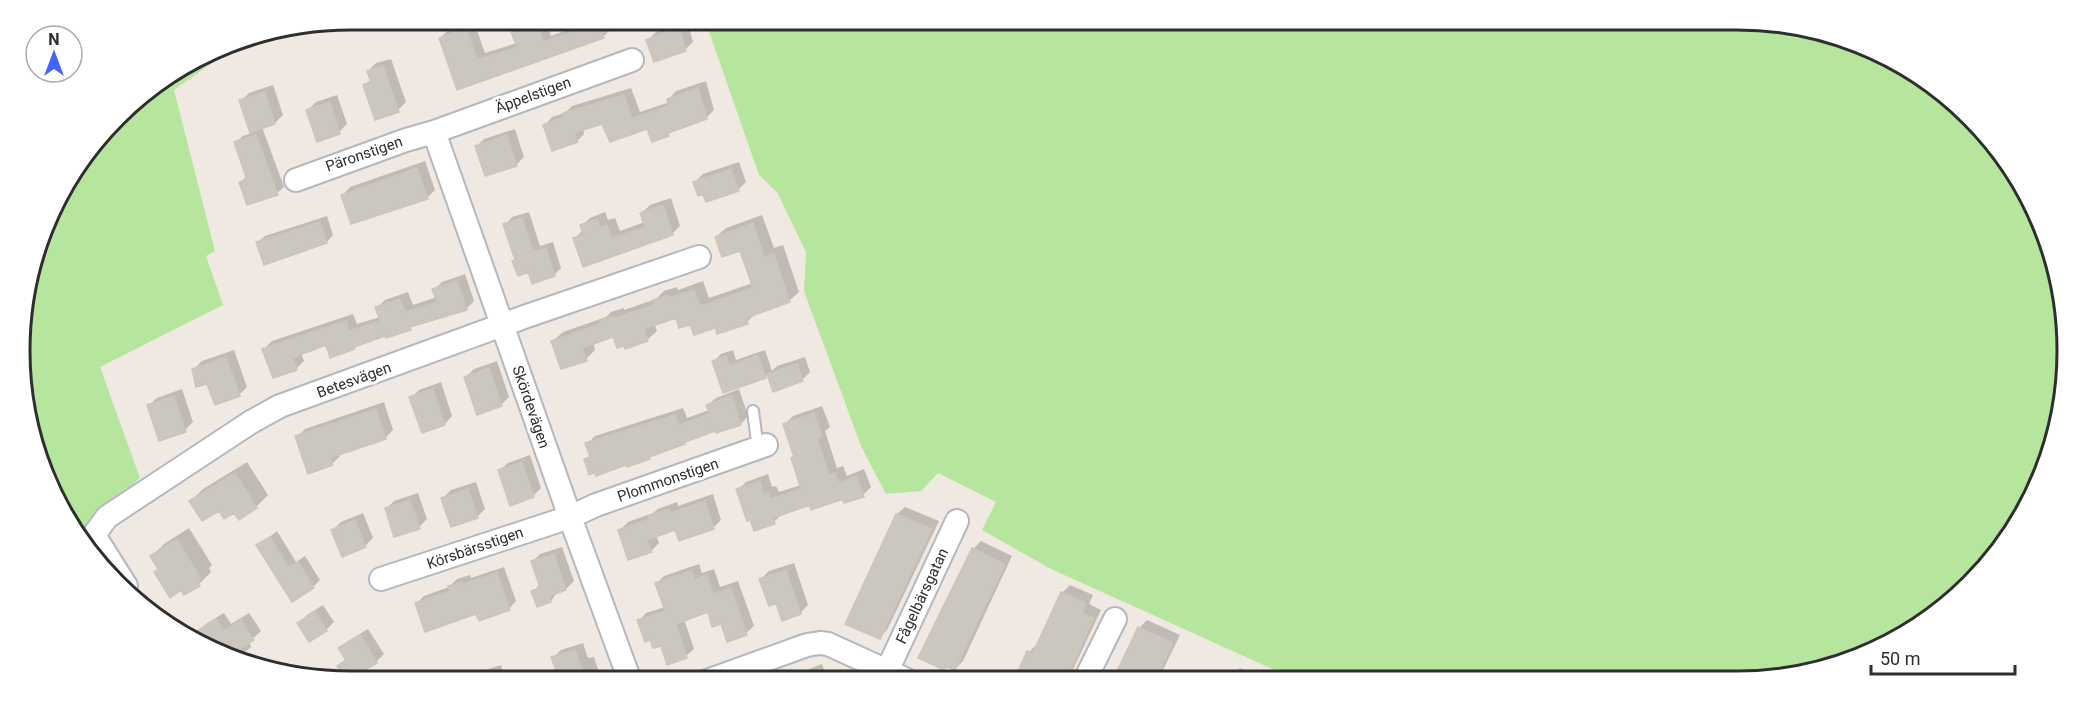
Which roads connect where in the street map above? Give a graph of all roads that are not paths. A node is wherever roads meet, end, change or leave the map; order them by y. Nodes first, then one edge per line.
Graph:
1 (632, 60) dead end
2 (434, 132) junction
3 (296, 180) dead end
4 (699, 257) dead end
5 (503, 327) junction
6 (753, 411) dead end
7 (762, 447) joint
8 (570, 517) junction
9 (957, 521) dead end
10 (113, 565) edge
11 (381, 579) dead end
12 (1115, 619) dead end
13 (626, 671) edge
14 (735, 671) edge
15 (888, 671) edge
16 (899, 671) edge
17 (1089, 671) edge

1 - 2 street, Äppelstigen
2 - 3 street, Päronstigen
2 - 5 street, Skördevägen
4 - 5 street, Betesvägen
5 - 8 street, Skördevägen
5 - 10 street, Betesvägen
6 - 7 lane
7 - 8 street, Plommonstigen
8 - 11 street, Körsbärsstigen
8 - 13 street, Skördevägen
9 - 16 street, Fågelbärsgatan
12 - 17 street
14 - 15 street, Fågelbärsgatan

